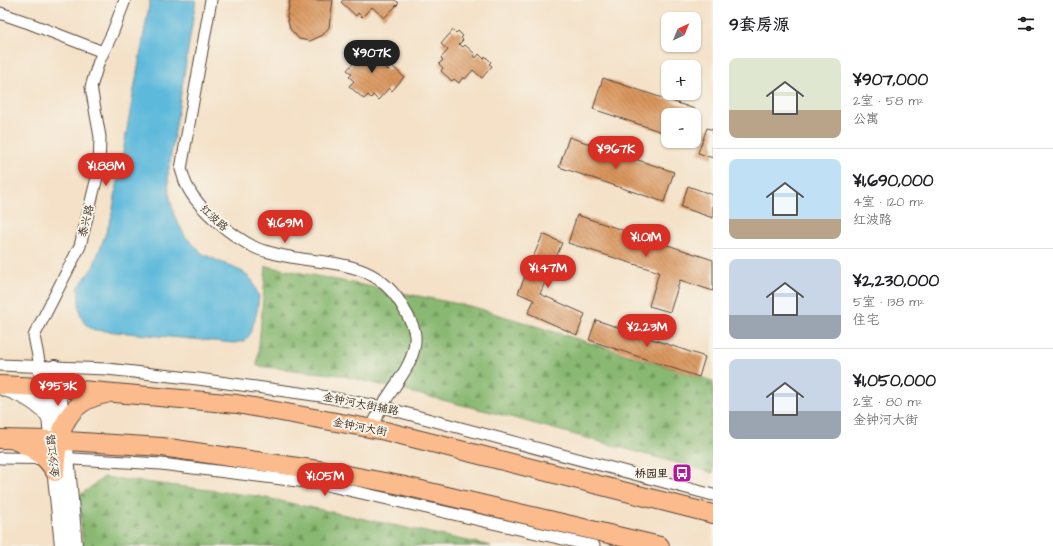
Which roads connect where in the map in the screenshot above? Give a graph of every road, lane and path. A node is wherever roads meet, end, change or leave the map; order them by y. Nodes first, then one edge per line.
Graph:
1 (125, 0) edge
2 (211, 0) edge
3 (0, 13) edge
4 (103, 52) junction
5 (0, 365) edge
6 (40, 366) junction
7 (55, 367) junction
8 (0, 387) edge
9 (51, 388) junction
10 (114, 393) junction
11 (382, 407) junction
12 (371, 428) junction
13 (57, 433) junction
14 (4, 439) edge
15 (96, 442) junction
16 (0, 458) edge
17 (60, 463) junction
18 (713, 495) edge
19 (713, 514) edge
20 (62, 546) edge
21 (75, 546) edge
22 (594, 546) edge
23 (660, 546) edge

1 - 4 street, 泰兴路
2 - 11 street, 红波路
3 - 4 street
4 - 6 street, 泰兴路
5 - 6 street, 金钟河大街辅路
6 - 7 street, 金钟河大街辅路
6 - 9 street, 金沙江路
7 - 9 street, 金沙江路
7 - 11 street, 金钟河大街辅路
8 - 9 main road, 金钟河大街
8 - 13 street
9 - 10 main road, 金钟河大街
9 - 13 street, 金沙江路
10 - 12 main road, 金钟河大街
10 - 13 main road
11 - 12 street, 红波路
11 - 18 street, 金钟河大街辅路
12 - 19 main road, 金钟河大街
13 - 14 main road
13 - 15 main road
13 - 17 main road
14 - 17 main road
15 - 17 street
15 - 23 main road
16 - 17 street
17 - 20 street, 金沙江路
17 - 21 street, 金沙江路
17 - 22 street

